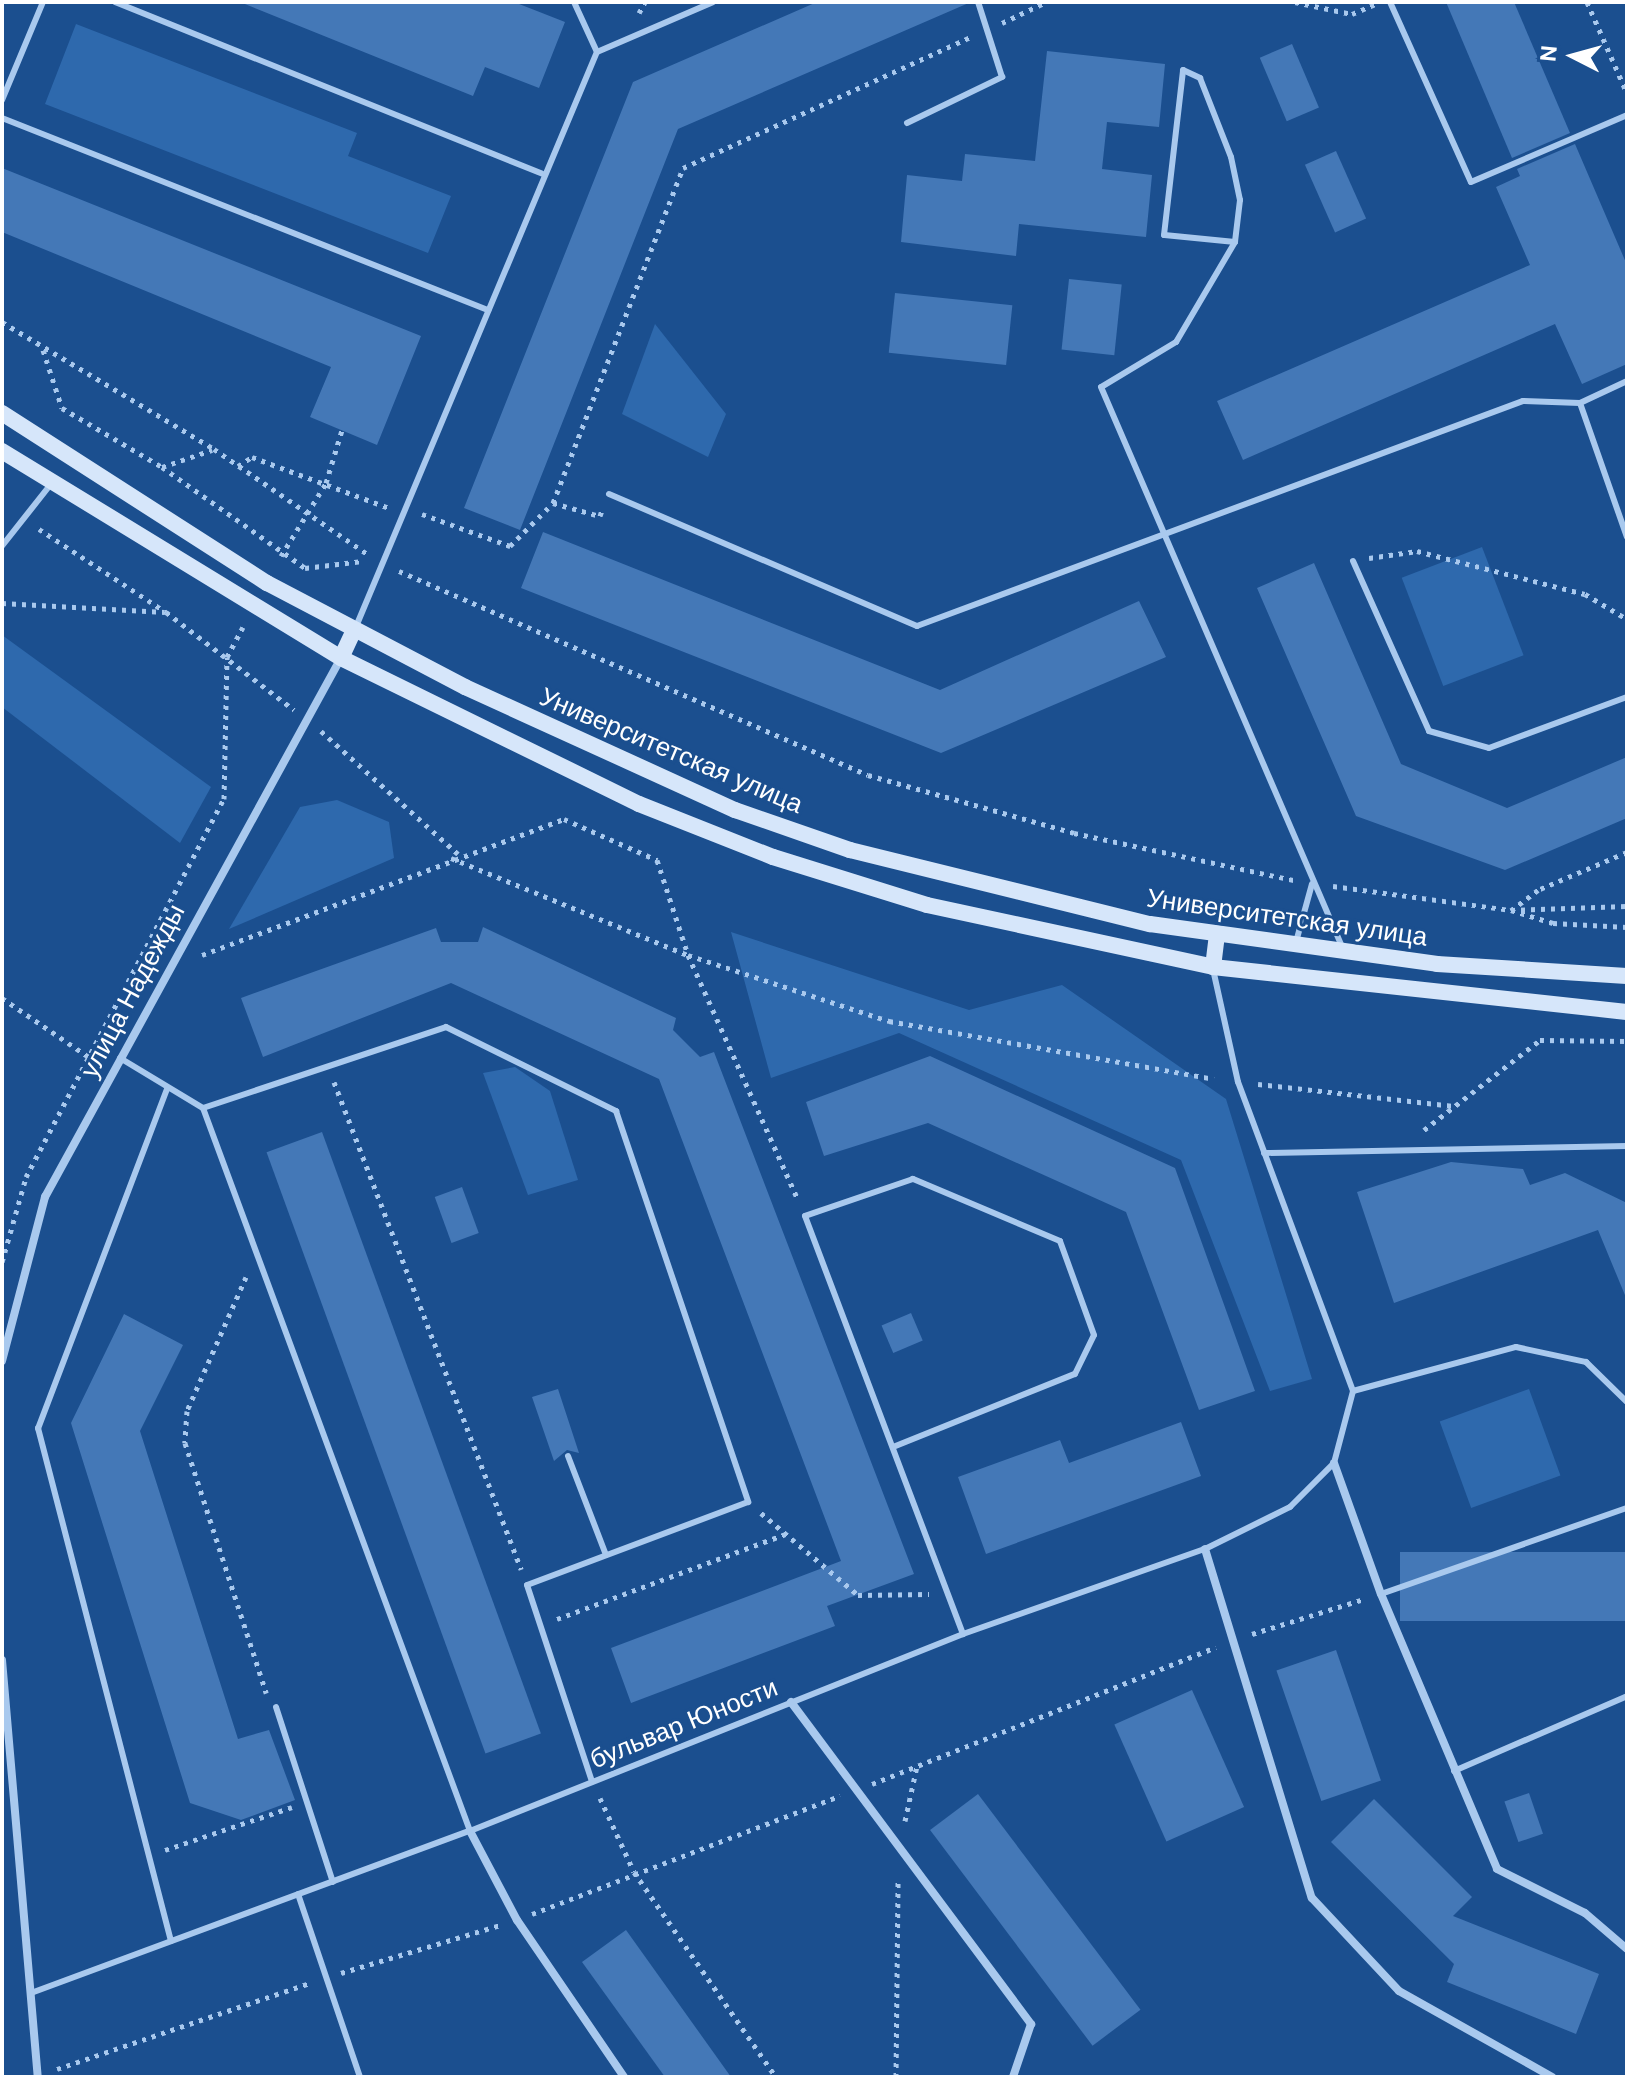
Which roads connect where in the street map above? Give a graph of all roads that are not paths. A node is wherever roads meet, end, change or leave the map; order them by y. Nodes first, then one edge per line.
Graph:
1 (43, 2) edge
2 (115, 2) edge
3 (574, 2) edge
4 (713, 2) edge
5 (978, 2) edge
6 (1390, 2) edge
7 (597, 52) junction
8 (2, 100) edge
9 (1627, 115) edge
10 (2, 118) edge
11 (907, 123) dead end
12 (542, 174) junction
13 (1235, 242) junction
14 (488, 310) junction
15 (1627, 381) edge
16 (1580, 403) junction
17 (2, 413) edge
18 (2, 451) edge
19 (51, 484) junction
20 (609, 494) road end
21 (1168, 534) junction
22 (1627, 537) edge
23 (2, 546) edge
24 (1353, 561) road end
25 (354, 630) junction
26 (341, 658) junction
27 (1627, 697) edge
28 (1312, 884) junction
29 (1217, 935) junction
30 (1294, 947) junction
31 (1345, 953) junction
32 (1213, 967) junction
33 (1627, 976) edge
34 (1290, 978) junction
35 (1342, 984) junction
36 (1627, 1012) edge
37 (120, 1057) junction
38 (167, 1089) junction
39 (203, 1108) junction
40 (1627, 1146) edge
41 (1264, 1153) junction
42 (2, 1361) edge
43 (1353, 1391) junction
44 (1627, 1402) edge
45 (893, 1447) junction
46 (568, 1456) dead end
47 (1334, 1463) junction
48 (1627, 1508) edge
49 (1205, 1549) junction
50 (606, 1555) junction
51 (1381, 1594) junction
52 (963, 1634) junction
53 (2, 1660) edge
54 (1627, 1696) edge
55 (791, 1702) junction
56 (276, 1707) road end
57 (5, 1740) edge
58 (1453, 1772) junction
59 (592, 1782) junction
60 (470, 1831) junction
61 (333, 1882) junction
62 (298, 1894) junction
63 (171, 1941) junction
64 (1627, 1949) edge
65 (31, 1993) junction
66 (38, 2076) edge
67 (360, 2077) edge
68 (624, 2077) edge
69 (1013, 2077) edge
70 (1552, 2077) edge

1 - 8 lane
2 - 12 lane
3 - 7 lane
4 - 7 lane
5 - 11 lane
6 - 9 lane
7 - 12 lane
10 - 14 lane
12 - 14 lane
13 - 13 lane
13 - 21 lane
14 - 25 lane
15 - 16 lane
16 - 21 lane
16 - 22 lane
17 - 25 main road, Университетская улица
18 - 19 main road
19 - 23 lane
19 - 26 main road
20 - 21 lane
21 - 28 lane
24 - 27 lane
25 - 26 main road
25 - 29 main road, Университетская улица
26 - 32 main road
26 - 37 street, улица Надежды
28 - 30 lane
28 - 31 lane
29 - 30 main road, Университетская улица
29 - 32 main road
30 - 31 main road, Университетская улица
30 - 34 main road
31 - 33 main road, Университетская улица
31 - 35 main road
32 - 34 main road
32 - 41 lane
34 - 35 main road
35 - 36 main road
37 - 38 lane
37 - 42 street, улица Надежды
38 - 39 lane
38 - 63 lane
39 - 50 lane
39 - 60 lane
40 - 41 lane
41 - 43 lane
43 - 44 lane
43 - 47 lane
45 - 45 lane
45 - 52 lane
46 - 50 lane
47 - 49 lane, бульвар Юности
47 - 51 street
48 - 51 lane
49 - 52 lane, бульвар Юности
49 - 70 street
50 - 59 lane
51 - 58 street
52 - 55 lane, бульвар Юности
53 - 57 street
54 - 58 lane
55 - 59 lane, бульвар Юности
55 - 69 street
56 - 61 lane
57 - 65 street
58 - 64 street
59 - 60 lane, бульвар Юности
60 - 61 lane, бульвар Юности
60 - 68 street
61 - 62 lane, бульвар Юности
62 - 63 lane, бульвар Юности
62 - 67 lane
63 - 65 lane, бульвар Юности
65 - 66 street

